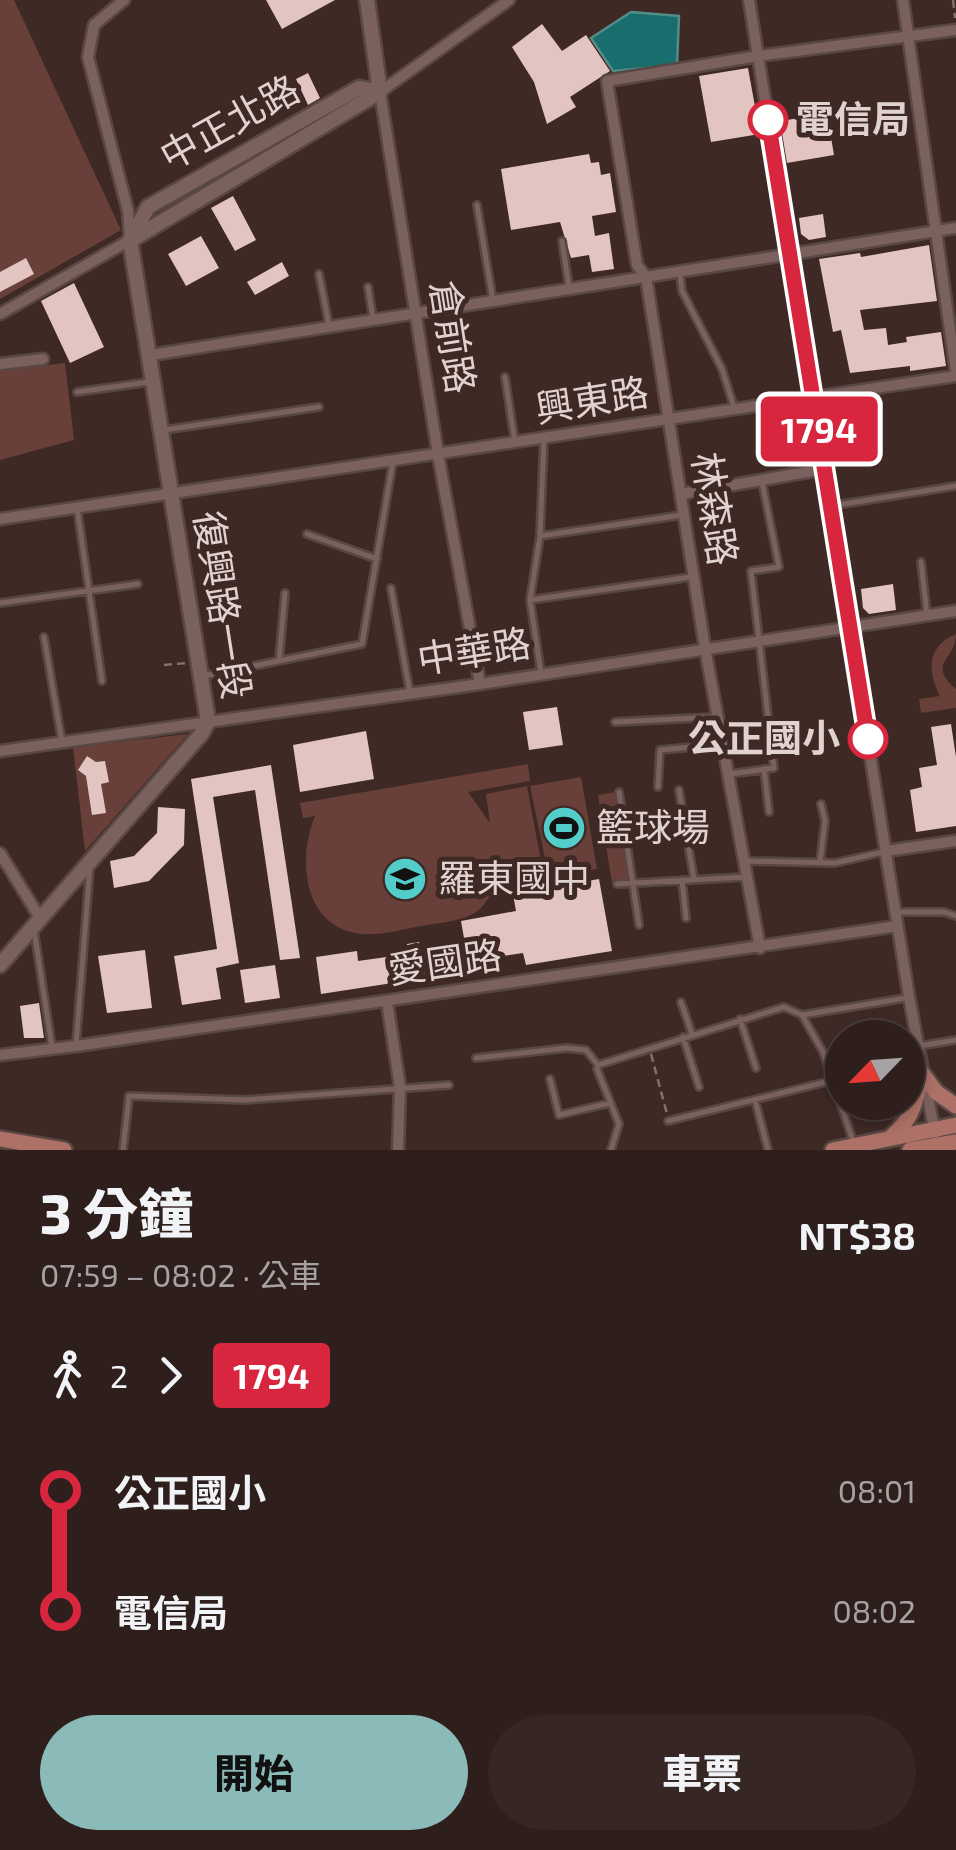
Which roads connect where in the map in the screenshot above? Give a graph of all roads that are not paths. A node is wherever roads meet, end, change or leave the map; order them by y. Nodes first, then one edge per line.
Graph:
1 (367, 0) edge
2 (510, 0) edge
3 (749, 0) edge
4 (904, 0) edge
5 (119, 2) edge
6 (956, 30) edge
7 (908, 37) junction
8 (758, 56) junction
9 (380, 92) junction
10 (477, 205) dead end
11 (956, 228) edge
12 (937, 231) junction
13 (130, 240) junction
14 (562, 241) dead end
15 (790, 255) junction
16 (680, 273) junction
17 (319, 274) dead end
18 (646, 277) junction
19 (368, 286) dead end
20 (569, 290) junction
21 (493, 301) junction
22 (952, 310) edge
23 (0, 314) edge
24 (416, 314) junction
25 (374, 320) junction
26 (330, 328) junction
27 (151, 355) junction
28 (43, 359) dead end
29 (0, 364) edge
30 (956, 374) edge
31 (506, 377) dead end
32 (155, 381) junction
33 (77, 392) dead end
34 (814, 398) junction
35 (319, 407) dead end
36 (734, 410) junction
37 (669, 420) junction
38 (162, 430) junction
39 (544, 438) junction
40 (515, 443) junction
41 (438, 454) junction
42 (393, 461) junction
43 (825, 470) junction
44 (762, 480) junction
45 (956, 486) edge
46 (172, 494) junction
47 (681, 494) junction
48 (831, 506) junction
49 (78, 507) junction
50 (685, 515) junction
51 (0, 519) edge
52 (306, 534) dead end
53 (540, 536) junction
54 (377, 559) junction
55 (921, 562) dead end
56 (694, 576) junction
57 (138, 584) dead end
58 (391, 588) dead end
59 (89, 590) junction
60 (286, 593) dead end
61 (530, 600) junction
62 (0, 603) edge
63 (956, 611) edge
64 (928, 615) junction
65 (851, 627) junction
66 (44, 638) dead end
67 (760, 642) junction
68 (706, 648) junction
69 (279, 661) junction
70 (200, 669) junction
71 (541, 672) junction
72 (102, 681) dead end
73 (480, 684) junction
74 (410, 692) junction
75 (718, 716) junction
76 (208, 721) junction
77 (614, 722) dead end
78 (62, 742) junction
79 (724, 744) junction
80 (0, 751) edge
81 (764, 769) junction
82 (730, 774) junction
83 (658, 787) dead end
84 (680, 790) dead end
85 (619, 792) dead end
86 (822, 804) dead end
87 (769, 812) dead end
88 (956, 841) edge
89 (886, 851) junction
90 (0, 853) edge
91 (91, 858) junction
92 (745, 861) junction
93 (820, 862) junction
94 (748, 877) junction
95 (694, 879) junction
96 (682, 880) junction
97 (634, 883) junction
98 (617, 884) dead end
99 (896, 912) junction
100 (956, 916) edge
101 (686, 918) dead end
102 (36, 923) junction
103 (639, 925) dead end
104 (897, 926) junction
105 (760, 948) junction
106 (1, 960) edge
107 (909, 997) junction
108 (387, 1002) junction
109 (681, 1002) dead end
110 (802, 1015) junction
111 (740, 1019) junction
112 (913, 1020) edge
113 (692, 1034) junction
114 (683, 1037) junction
115 (956, 1040) edge
116 (925, 1045) edge
117 (76, 1046) junction
118 (52, 1049) junction
119 (0, 1054) edge
120 (825, 1057) edge
121 (476, 1058) dead end
122 (598, 1065) junction
123 (756, 1068) dead end
124 (925, 1077) edge
125 (550, 1079) dead end
126 (825, 1082) edge
127 (449, 1085) dead end
128 (400, 1087) junction
129 (700, 1087) dead end
130 (925, 1087) edge
131 (755, 1100) junction
132 (610, 1102) junction
133 (956, 1106) edge
134 (847, 1120) edge
135 (908, 1120) edge
136 (668, 1121) road end
137 (956, 1125) edge
138 (934, 1128) junction
139 (890, 1138) junction
140 (0, 1139) edge
141 (956, 1142) edge
142 (855, 1146) junction
143 (937, 1147) edge
144 (64, 1150) edge
145 (122, 1150) edge
146 (398, 1150) edge
147 (611, 1150) edge
148 (768, 1150) edge
149 (833, 1150) edge
150 (910, 1150) edge

1 - 9 main road, 倉前路
2 - 9 street, 中正北路
3 - 8 street
4 - 7 street
5 - 13 street
6 - 7 street
7 - 8 street
7 - 12 street
8 - 15 street
8 - 18 street, 林森路
9 - 13 main road, 中正北路
9 - 24 street, 倉前路
10 - 21 lane
11 - 12 street
12 - 15 street
12 - 22 street
13 - 23 street, 中正北路
13 - 27 main road, 復興路一段
14 - 20 lane
15 - 16 street
15 - 34 street
16 - 18 street
16 - 36 lane
17 - 26 lane
18 - 20 street
18 - 37 street, 林森路
19 - 25 lane
20 - 21 street
21 - 24 street
22 - 30 street
24 - 25 street
24 - 41 street, 倉前路
25 - 26 street
26 - 27 street
27 - 32 main road, 復興路一段
28 - 29 street
30 - 34 street, 興東路
31 - 40 lane
32 - 33 lane
32 - 38 main road, 復興路一段
34 - 36 street, 興東路
34 - 43 street
35 - 38 lane
36 - 37 street, 興東路
37 - 39 street, 興東路
37 - 47 street, 林森路
38 - 46 main road, 復興路一段
39 - 40 street, 興東路
39 - 53 lane
40 - 41 street, 興東路
41 - 42 street, 興東路
41 - 73 street, 倉前路
42 - 46 street, 興東路
42 - 54 lane
43 - 44 street
43 - 48 street
44 - 47 street
44 - 67 lane
45 - 48 lane
46 - 49 street, 興東路
46 - 70 main road, 復興路一段
47 - 50 street, 林森路
48 - 65 street
49 - 51 street, 興東路
49 - 59 lane
50 - 53 lane
50 - 56 street, 林森路
52 - 54 lane
53 - 61 lane
54 - 69 lane
55 - 64 lane
56 - 61 lane
56 - 68 street, 林森路
57 - 59 lane
58 - 74 lane
59 - 62 lane
59 - 72 lane
60 - 69 lane
61 - 71 lane
63 - 64 street, 中華路
64 - 65 street, 中華路
65 - 67 street, 中華路
65 - 89 street
66 - 78 lane
67 - 68 street, 中華路
67 - 81 lane
68 - 71 street, 中華路
68 - 75 street, 林森路
69 - 70 lane
70 - 76 main road, 復興路一段
71 - 73 street, 中華路
73 - 74 street, 中華路
74 - 76 street, 中華路
75 - 77 lane
75 - 79 street, 林森路
76 - 78 street, 中華路
76 - 91 main road, 復興路一段
78 - 80 street, 中華路
79 - 82 street, 林森路
79 - 83 lane
81 - 82 lane
81 - 87 lane
82 - 92 street, 林森路
84 - 95 lane
85 - 97 lane
86 - 93 lane
88 - 89 street
89 - 93 lane
89 - 99 street
90 - 102 street
91 - 102 main road, 復興路一段
91 - 117 lane
92 - 93 lane
92 - 94 street, 林森路
94 - 95 lane
94 - 105 street, 林森路
95 - 96 lane
96 - 97 lane
96 - 101 lane
97 - 98 lane
97 - 103 lane
99 - 100 lane
99 - 104 street
102 - 106 main road, 復興路一段
102 - 118 lane
104 - 105 street, 愛國路
104 - 107 street
105 - 108 street, 愛國路
107 - 110 lane
107 - 112 street
108 - 117 street, 愛國路
108 - 128 street
109 - 113 lane
110 - 111 lane
110 - 120 lane
111 - 113 lane
111 - 123 lane
113 - 114 lane
114 - 122 lane
114 - 129 lane
115 - 116 lane
117 - 118 street, 愛國路
118 - 119 street, 愛國路
121 - 122 lane
122 - 132 lane
124 - 133 main road
125 - 132 lane
126 - 131 lane
127 - 128 lane
128 - 145 lane
128 - 146 street
130 - 138 street
131 - 136 lane
131 - 148 lane
132 - 147 lane
134 - 142 lane
135 - 139 main road
137 - 138 main road
138 - 139 main road
138 - 143 street
139 - 142 main road
140 - 144 main road
141 - 143 main road
142 - 149 main road
143 - 150 main road

